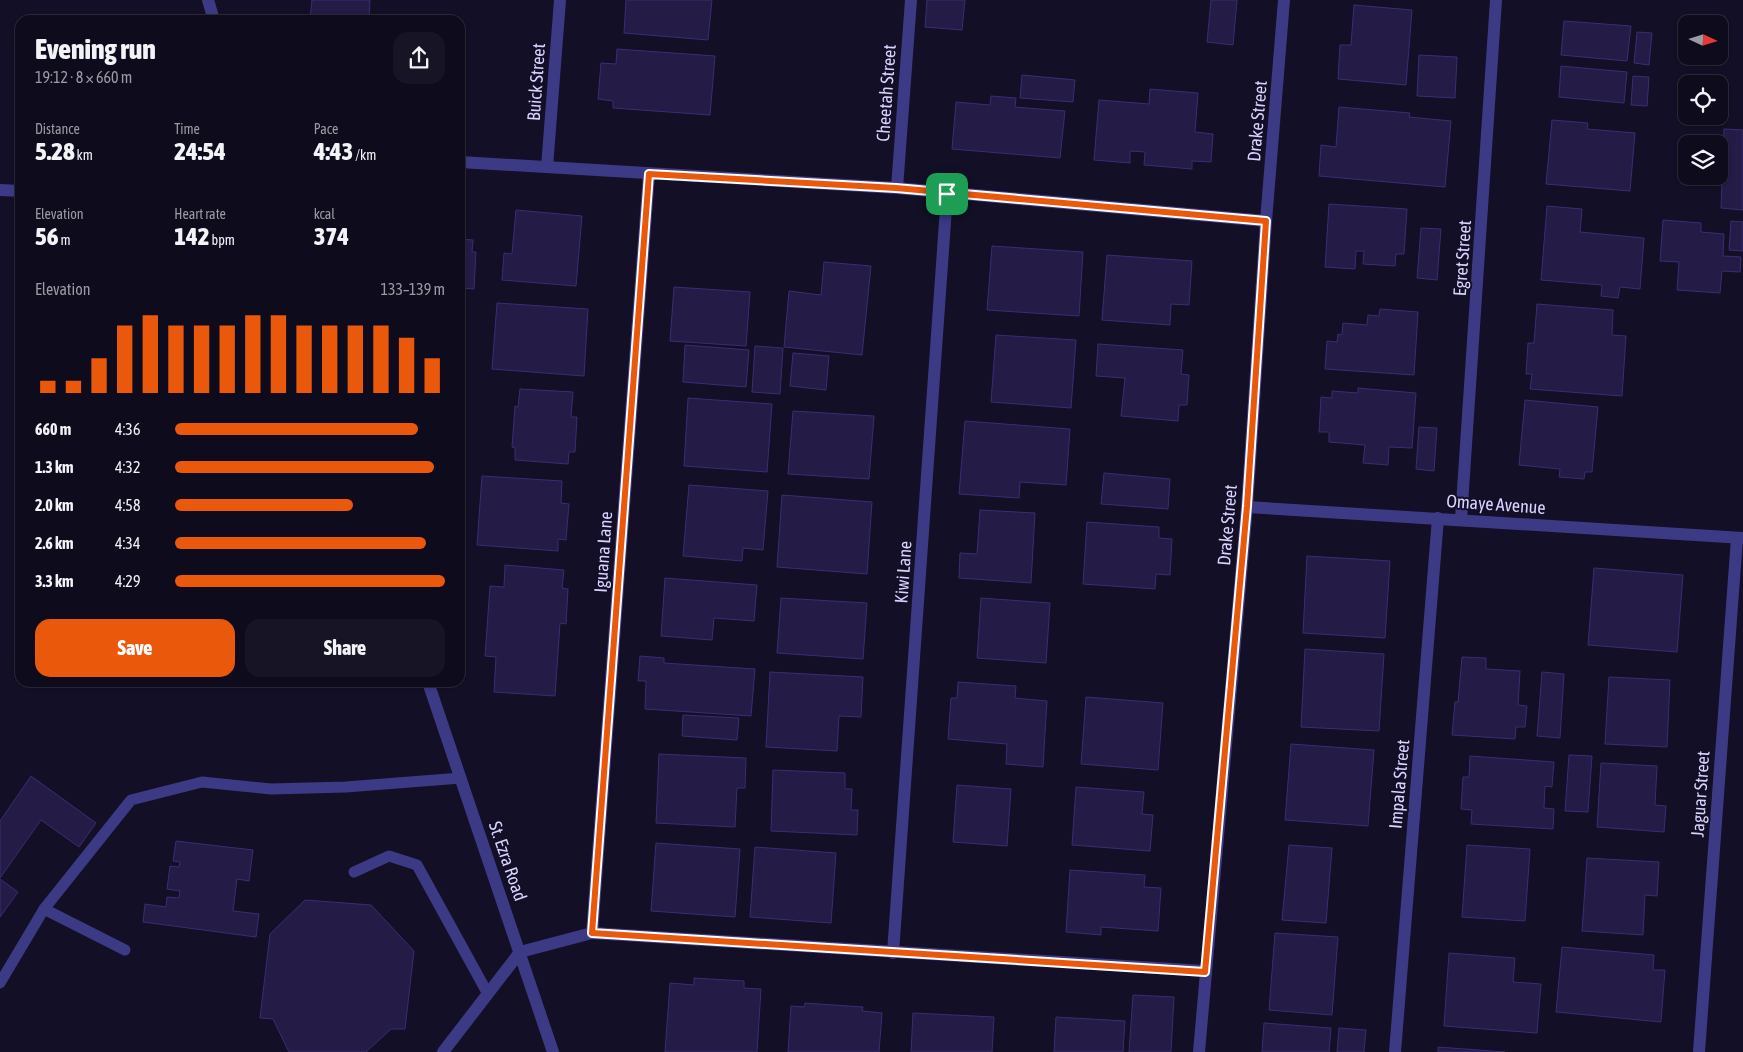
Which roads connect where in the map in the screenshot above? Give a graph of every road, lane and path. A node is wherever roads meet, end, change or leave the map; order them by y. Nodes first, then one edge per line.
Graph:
1 (208, 0) edge
2 (560, 0) edge
3 (911, 0) edge
4 (1284, 0) edge
5 (1496, 0) edge
6 (212, 15) edge
7 (465, 162) edge
8 (546, 167) junction
9 (649, 174) junction
10 (896, 188) junction
11 (0, 190) edge
12 (15, 191) edge
13 (947, 194) junction
14 (1266, 221) junction
15 (1247, 506) junction
16 (1438, 518) junction
17 (1461, 519) junction
18 (1740, 538) edge
19 (430, 687) edge
20 (462, 778) junction
21 (354, 872) dead end
22 (44, 909) junction
23 (592, 933) junction
24 (125, 950) dead end
25 (520, 952) junction
26 (893, 953) junction
27 (1205, 972) junction
28 (0, 983) edge
29 (488, 994) junction
30 (443, 1052) edge
31 (553, 1052) edge
32 (1199, 1052) edge
33 (1395, 1052) edge
34 (1699, 1052) edge

1 - 6 street
2 - 8 street, Buick Street
3 - 10 street, Cheetah Street
4 - 14 street, Drake Street
5 - 17 street, Egret Street
7 - 8 street
8 - 9 street
9 - 10 street
9 - 23 street, Iguana Lane
10 - 13 street
11 - 12 street
13 - 14 street
13 - 26 street, Kiwi Lane
14 - 15 street, Drake Street
15 - 16 street, Omaye Avenue
15 - 27 street, Drake Street
16 - 17 street, Omaye Avenue
16 - 33 street, Impala Street
17 - 18 street, Omaye Avenue
18 - 34 street, Jaguar Street
19 - 20 street, St. Ezra Road
20 - 22 lane
20 - 25 street, St. Ezra Road
21 - 29 lane
22 - 24 lane
22 - 28 lane
23 - 25 street
23 - 26 street
25 - 29 street
25 - 31 street, St. Ezra Road
26 - 27 street
27 - 32 street, Drake Street
29 - 30 street

